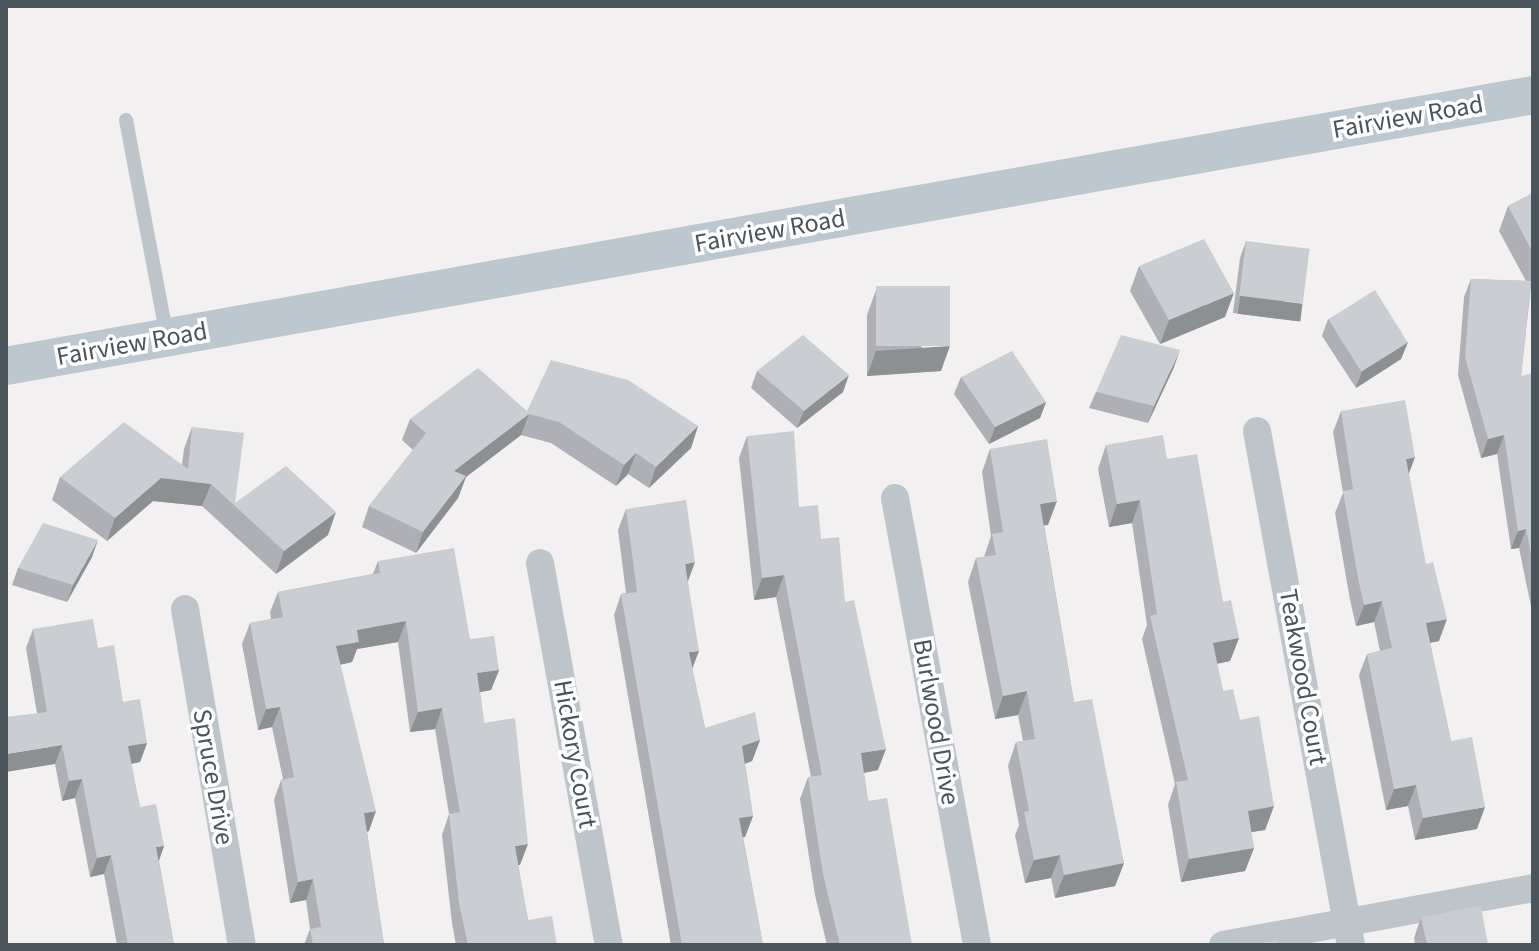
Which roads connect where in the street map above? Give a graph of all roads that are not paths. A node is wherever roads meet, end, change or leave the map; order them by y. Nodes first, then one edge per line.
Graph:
1 (1533, 95) edge
2 (126, 120) dead end
3 (167, 338) junction
4 (6, 366) edge
5 (1257, 431) dead end
6 (895, 498) dead end
7 (540, 563) dead end
8 (185, 609) dead end
9 (1533, 888) edge
10 (1350, 934) edge
11 (242, 945) edge
12 (609, 945) edge
13 (977, 945) edge
14 (1223, 945) edge

1 - 3 main road, Fairview Road
2 - 3 lane
3 - 4 main road, Fairview Road
5 - 10 street, Teakwood Court
6 - 13 street, Burlwood Drive
7 - 12 street, Hickory Court
8 - 11 street, Spruce Drive
9 - 10 street
10 - 14 street

